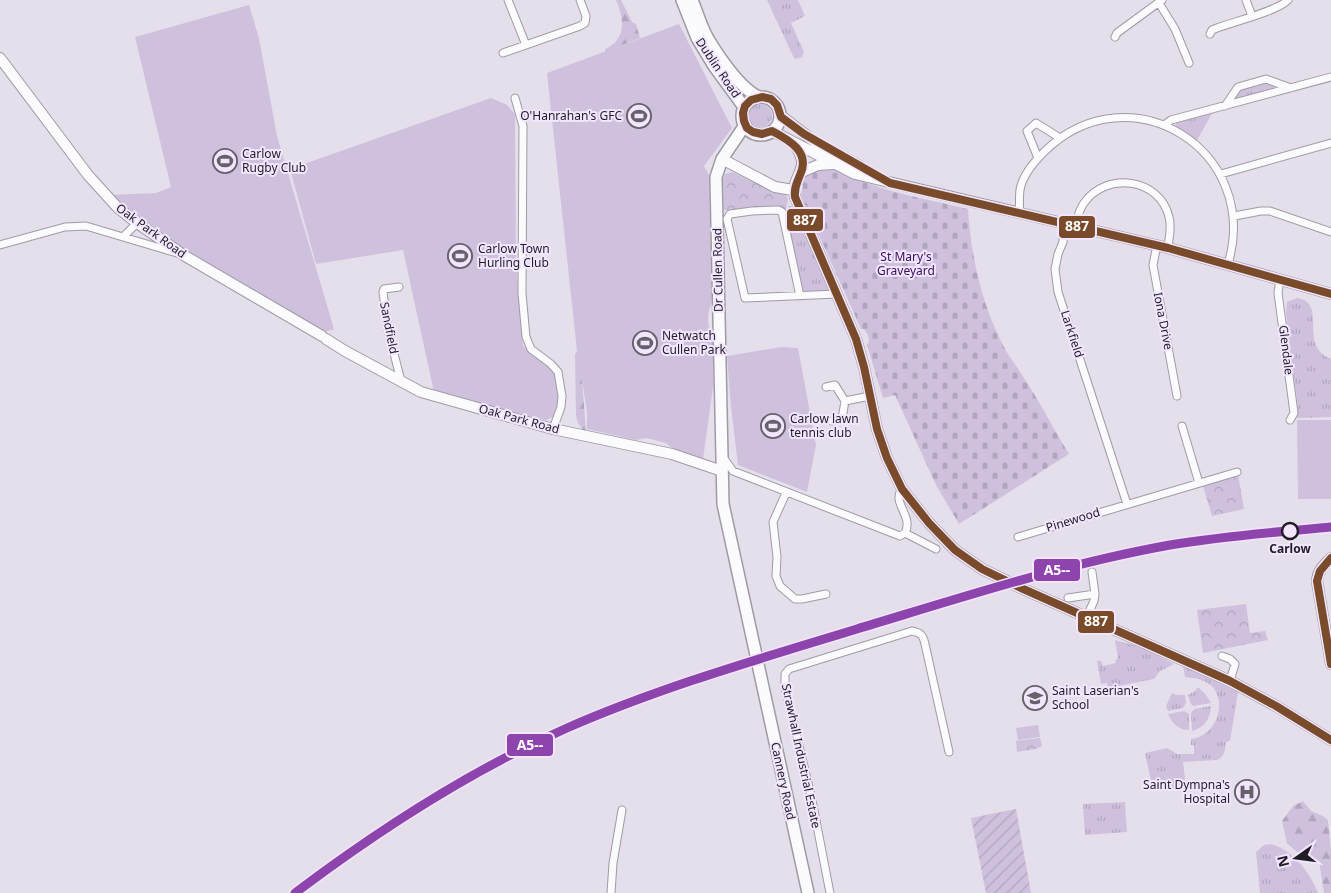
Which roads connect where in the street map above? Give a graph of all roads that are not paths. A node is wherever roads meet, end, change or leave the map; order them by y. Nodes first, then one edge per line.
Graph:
1 (508, 0) edge
2 (580, 0) edge
3 (682, 0) edge
4 (692, 0) edge
5 (1246, 0) edge
6 (1288, 0) edge
7 (1160, 1) edge
8 (1252, 16) junction
9 (1210, 34) dead end
10 (1115, 37) dead end
11 (526, 45) junction
12 (503, 53) dead end
13 (0, 58) edge
14 (1189, 63) dead end
15 (1331, 77) edge
16 (1291, 88) junction
17 (759, 97) junction
18 (515, 98) dead end
19 (1224, 106) junction
20 (744, 107) junction
21 (780, 116) junction
22 (744, 124) junction
23 (1164, 125) junction
24 (772, 131) junction
25 (757, 134) junction
26 (1060, 138) junction
27 (1331, 142) edge
28 (794, 144) junction
29 (731, 147) junction
30 (812, 149) junction
31 (1038, 158) junction
32 (722, 159) junction
33 (834, 164) junction
34 (803, 170) junction
35 (1221, 174) junction
36 (876, 178) junction
37 (793, 190) junction
38 (1019, 212) junction
39 (1234, 216) junction
40 (1064, 222) junction
41 (137, 223) junction
42 (1076, 225) junction
43 (1331, 232) edge
44 (124, 236) junction
45 (0, 245) edge
46 (1158, 245) junction
47 (1168, 248) junction
48 (184, 256) junction
49 (1228, 264) junction
50 (1280, 280) junction
51 (399, 287) dead end
52 (837, 294) junction
53 (1331, 294) edge
54 (800, 296) junction
55 (401, 382) junction
56 (826, 387) dead end
57 (870, 396) junction
58 (1177, 396) dead end
59 (844, 401) junction
60 (1290, 420) dead end
61 (832, 421) dead end
62 (1182, 426) dead end
63 (553, 429) junction
64 (1237, 472) dead end
65 (726, 473) junction
66 (1199, 483) junction
67 (902, 489) junction
68 (786, 493) junction
69 (1127, 504) junction
70 (904, 533) junction
71 (1018, 537) dead end
72 (936, 549) dead end
73 (1327, 561) edge
74 (1092, 572) dead end
75 (826, 594) dead end
76 (1095, 594) junction
77 (1068, 598) dead end
78 (1086, 618) junction
79 (1222, 656) dead end
80 (1331, 664) edge
81 (1230, 680) junction
82 (1331, 740) edge
83 (949, 752) dead end
84 (622, 810) dead end
85 (610, 893) edge
86 (808, 893) edge
87 (830, 893) edge

1 - 11 street
2 - 11 street
3 - 20 main road, Dublin Road
4 - 17 main road, Dublin Road
5 - 8 street
6 - 8 street
7 - 10 street
7 - 14 street
8 - 9 street
11 - 12 street
13 - 41 main road, Oak Park Road
15 - 16 street
16 - 19 street
16 - 19 street
17 - 20 main road
17 - 21 main road
18 - 63 street
19 - 23 street
20 - 22 main road
21 - 24 main road
21 - 30 main road
22 - 25 main road
22 - 29 main road, Dr Cullen Road
23 - 26 street
23 - 35 street
24 - 25 main road
24 - 28 main road
25 - 29 main road
26 - 31 street
26 - 31 street
27 - 35 street
28 - 30 main road
28 - 34 main road
29 - 32 main road, Dr Cullen Road
30 - 33 main road
30 - 34 main road
30 - 36 main road
31 - 38 street
32 - 37 main road
32 - 65 main road, Dr Cullen Road
33 - 34 main road
33 - 36 main road
34 - 37 main road
35 - 39 street
36 - 38 main road
37 - 52 main road
38 - 40 main road
39 - 43 street
39 - 49 street
40 - 42 main road
40 - 69 street, Larkfield
41 - 44 street
41 - 48 main road, Oak Park Road
42 - 46 main road
42 - 47 street
44 - 45 street
44 - 48 street
46 - 47 main road
46 - 58 street, Iona Drive
47 - 49 main road
48 - 55 main road, Oak Park Road
49 - 50 main road
50 - 53 main road
50 - 60 street, Glendale
51 - 55 street, Sandfield
52 - 54 street
52 - 57 main road
54 - 54 street
55 - 63 main road, Oak Park Road
56 - 59 street
57 - 59 street
57 - 67 main road
59 - 61 street
62 - 66 street
63 - 65 main road, Oak Park Road
64 - 66 street, Pinewood
65 - 68 street, Oak Park Road
65 - 86 main road, Cannery Road
66 - 69 street, Pinewood
67 - 70 street
67 - 78 main road
68 - 70 street, Oak Park Road
68 - 75 street
69 - 71 street, Pinewood
70 - 72 street, Oak Park Road
73 - 80 main road
74 - 76 street
76 - 77 street
76 - 78 street
78 - 81 main road
79 - 81 street
81 - 82 main road
83 - 87 street, Strawhall Industrial Estate
84 - 85 street

